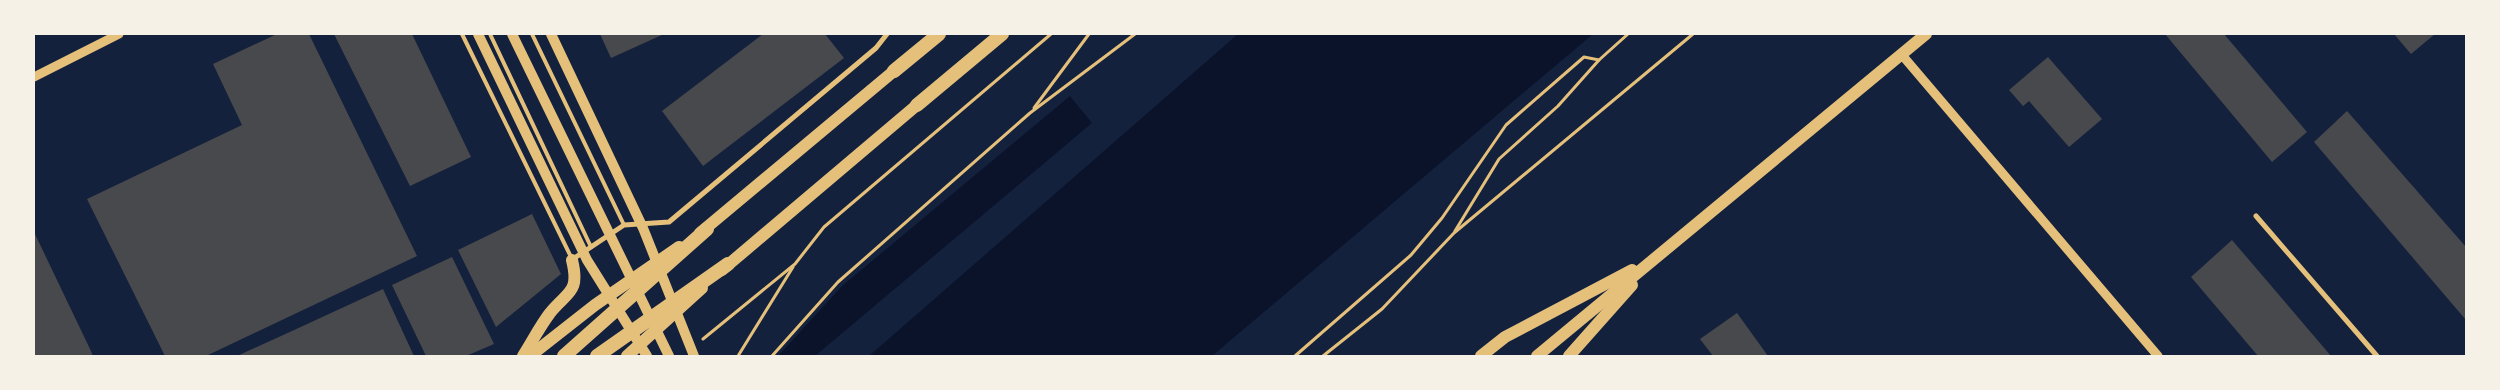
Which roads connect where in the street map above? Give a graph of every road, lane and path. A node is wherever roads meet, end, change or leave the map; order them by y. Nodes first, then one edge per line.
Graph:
1 (119, 34) edge
2 (462, 34) edge
3 (478, 34) edge
4 (490, 34) edge
5 (512, 34) edge
6 (532, 34) edge
7 (551, 34) edge
8 (887, 34) edge
9 (939, 34) edge
10 (1002, 34) edge
11 (1051, 34) edge
12 (1089, 34) edge
13 (1135, 34) edge
14 (1628, 34) edge
15 (1693, 34) edge
16 (1926, 34) edge
17 (1902, 55) junction
18 (1599, 60) junction
19 (894, 71) joint
20 (34, 76) edge
21 (917, 105) joint
22 (1030, 113) junction
23 (2256, 216) dead end
24 (624, 225) junction
25 (707, 229) junction
26 (1454, 233) junction
27 (591, 247) junction
28 (1656, 257) junction
29 (572, 260) junction
30 (728, 264) junction
31 (795, 264) junction
32 (701, 340) dead end
33 (669, 355) edge
34 (523, 356) edge
35 (530, 356) edge
36 (564, 356) edge
37 (597, 356) edge
38 (627, 356) edge
39 (647, 356) edge
40 (694, 356) edge
41 (738, 356) edge
42 (772, 356) edge
43 (1295, 356) edge
44 (1323, 356) edge
45 (1482, 356) edge
46 (1537, 356) edge
47 (1569, 356) edge
48 (2158, 356) edge
49 (2377, 356) edge

1 - 20 street
2 - 29 lane
3 - 39 main road
4 - 27 lane
5 - 33 main road
6 - 24 lane
7 - 40 main road
8 - 24 street
9 - 19 highway
10 - 21 highway
11 - 31 path
12 - 22 path
13 - 22 path
14 - 18 path
15 - 26 path
16 - 17 main road
17 - 28 main road
17 - 48 street
18 - 26 path
18 - 43 path
19 - 25 main road
21 - 30 main road
22 - 42 path
23 - 49 street
24 - 27 street
25 - 35 main road
25 - 36 highway
26 - 44 path
27 - 29 street
28 - 45 main road
28 - 46 main road
28 - 47 main road
29 - 34 main road
30 - 37 highway
30 - 38 main road
31 - 32 path
31 - 41 path

